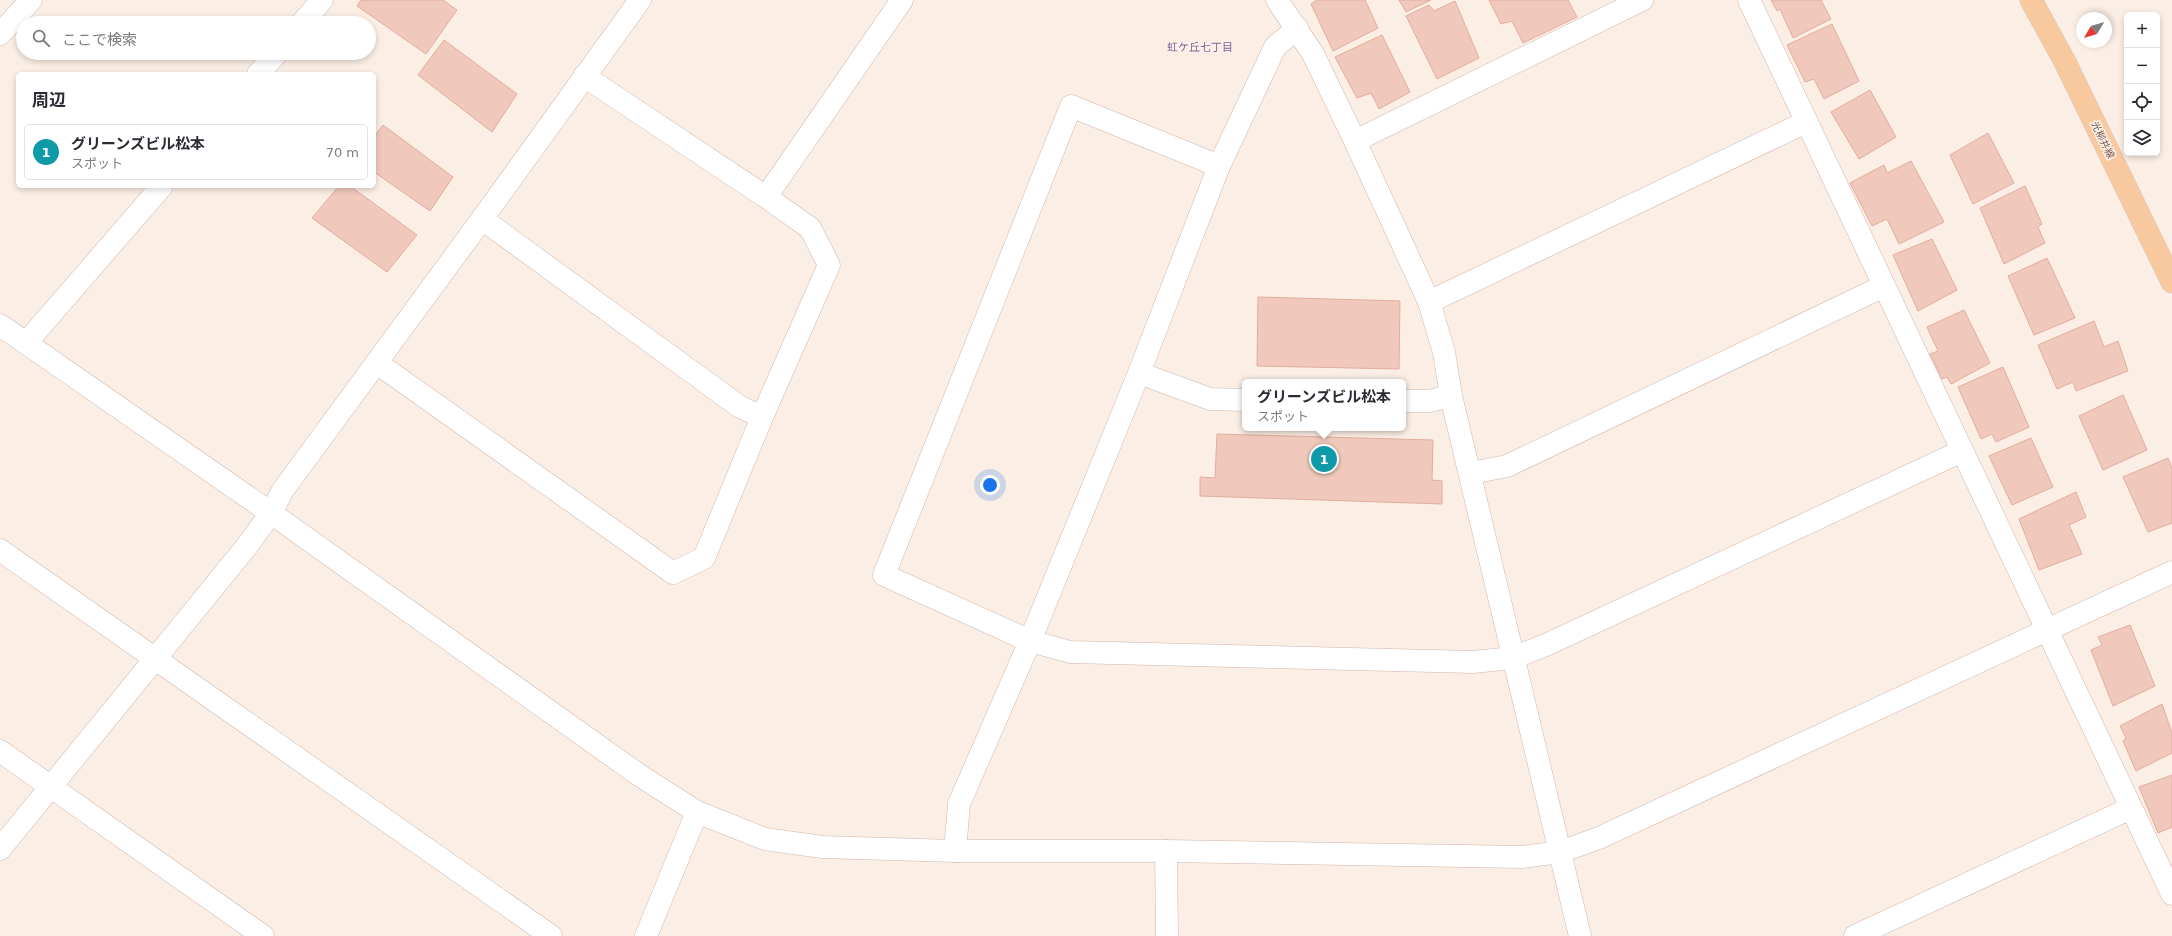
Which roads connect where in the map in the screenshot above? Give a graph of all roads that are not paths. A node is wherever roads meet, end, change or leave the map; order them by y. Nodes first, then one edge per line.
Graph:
1 (31, 0) edge
2 (640, 0) edge
3 (902, 0) edge
4 (1277, 0) edge
5 (1642, 0) edge
6 (1749, 0) edge
7 (2031, 0) edge
8 (317, 2) edge
9 (16, 16) edge
10 (16, 16) edge
11 (307, 16) edge
12 (1297, 28) junction
13 (0, 34) edge
14 (271, 60) edge
15 (260, 72) edge
16 (584, 76) junction
17 (1806, 122) junction
18 (1355, 141) junction
19 (1219, 166) junction
20 (160, 188) edge
21 (766, 197) junction
22 (482, 219) junction
23 (2172, 282) edge
24 (1884, 286) junction
25 (1429, 302) junction
26 (0, 325) edge
27 (26, 343) junction
28 (377, 363) junction
29 (1139, 373) junction
30 (1452, 396) junction
31 (1242, 400) edge
32 (1406, 401) edge
33 (762, 417) junction
34 (1962, 451) junction
35 (1471, 473) junction
36 (271, 513) junction
37 (0, 550) edge
38 (2172, 572) edge
39 (2046, 629) junction
40 (1030, 641) junction
41 (156, 658) junction
42 (1513, 658) junction
43 (0, 751) edge
44 (51, 786) junction
45 (2131, 808) junction
46 (697, 812) junction
47 (0, 849) edge
48 (955, 851) junction
49 (1166, 851) junction
50 (1560, 852) junction
51 (2172, 894) edge
52 (263, 936) edge
53 (551, 936) edge
54 (646, 936) edge
55 (1167, 936) edge
56 (1580, 936) edge
57 (1855, 936) edge

1 - 10 street
2 - 16 street
3 - 21 street
4 - 12 street
5 - 18 street
6 - 17 street
7 - 23 main road, 光柳井線
8 - 11 street
9 - 13 street
12 - 18 street
12 - 19 street
14 - 15 street
16 - 21 street
16 - 22 street
17 - 24 street
17 - 25 street
18 - 25 street
19 - 29 street
19 - 40 street
20 - 27 street
21 - 33 street
22 - 28 street
22 - 33 street
24 - 34 street
24 - 35 street
25 - 30 street
26 - 27 street
27 - 36 street
28 - 33 street
28 - 36 street
29 - 31 street
29 - 40 street
30 - 32 street
30 - 35 street
34 - 39 street
34 - 42 street
35 - 42 street
36 - 41 street
36 - 46 street
37 - 41 street
38 - 39 street
39 - 45 street
39 - 50 street
40 - 42 street
40 - 48 street
41 - 44 street
41 - 53 street
42 - 50 street
43 - 44 street
44 - 47 street
44 - 52 street
45 - 51 street
45 - 57 street
46 - 48 street
46 - 54 street
48 - 49 street
49 - 50 street
49 - 55 street
50 - 56 street

